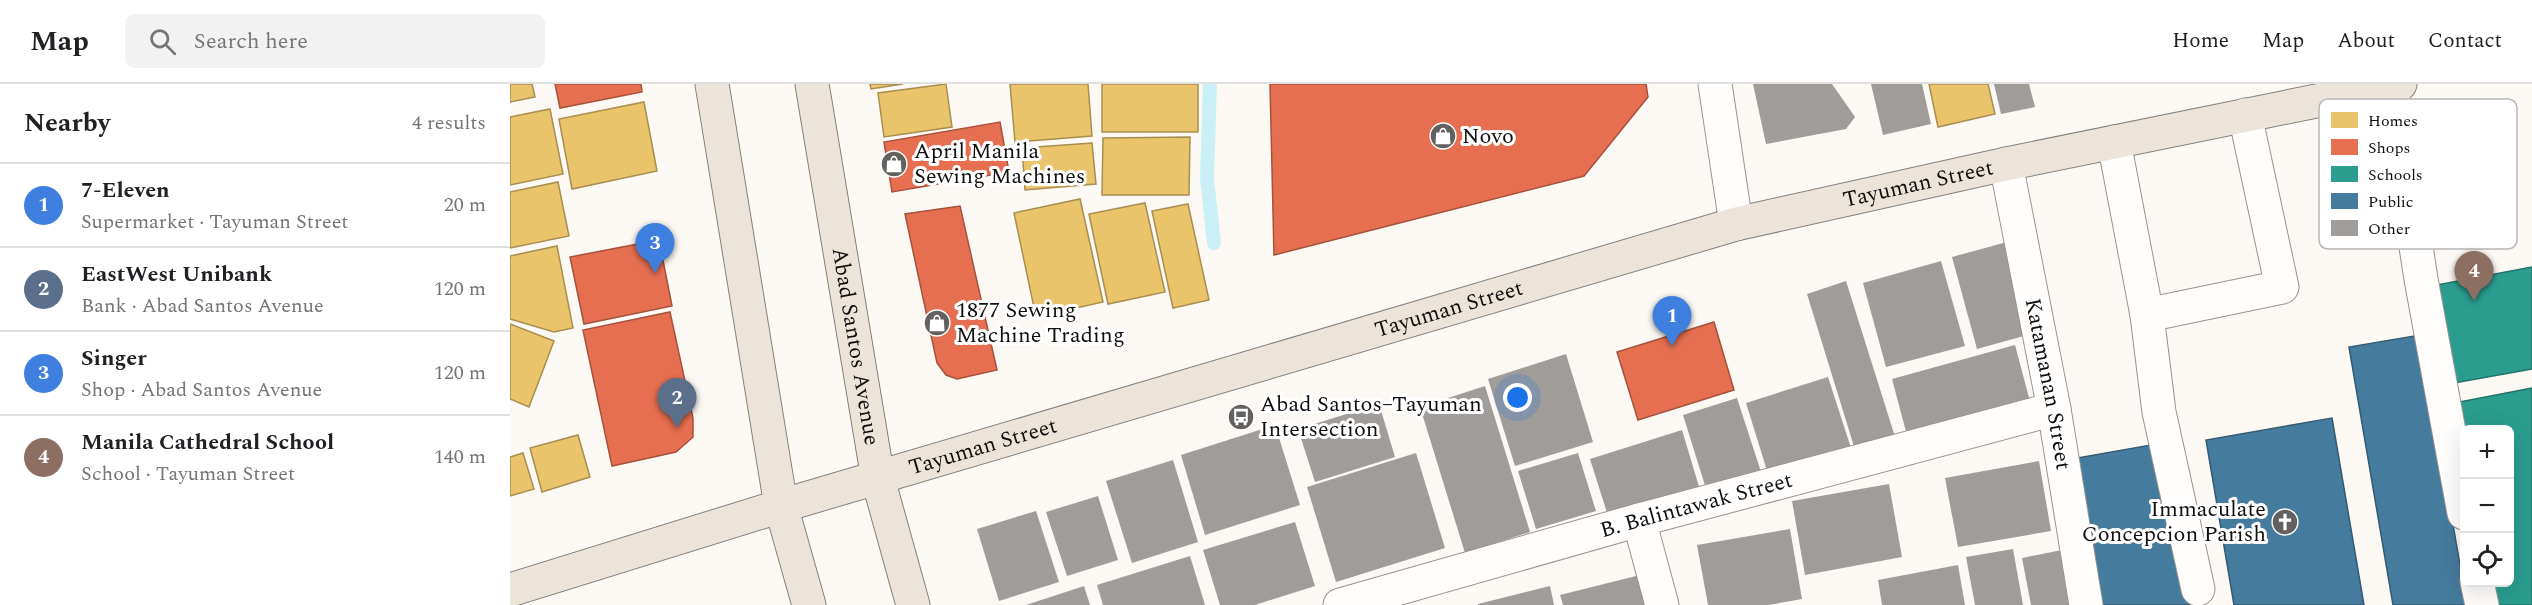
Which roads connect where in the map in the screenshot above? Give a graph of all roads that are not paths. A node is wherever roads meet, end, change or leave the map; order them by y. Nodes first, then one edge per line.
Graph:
1 (712, 84) edge
2 (812, 84) edge
3 (1715, 84) edge
4 (2396, 85) edge
5 (2348, 89) edge
6 (2245, 116) junction
7 (2114, 142) junction
8 (2006, 164) junction
9 (1736, 224) junction
10 (2417, 249) edge
11 (2147, 315) junction
12 (2054, 409) junction
13 (878, 479) junction
14 (2460, 491) edge
15 (781, 506) junction
16 (1639, 520) junction
17 (2479, 587) edge
18 (2198, 589) dead end
19 (510, 590) edge
20 (1427, 592) edge
21 (809, 605) edge
22 (913, 605) edge
23 (1340, 605) edge
24 (1662, 605) edge
25 (2086, 605) edge
26 (2482, 605) edge

1 - 15 main road
2 - 13 main road, Abad Santos Avenue
3 - 9 street
4 - 5 main road, Tayuman Street
5 - 6 main road, Tayuman Street
6 - 7 main road, Tayuman Street
6 - 11 street
7 - 8 main road, Tayuman Street
7 - 11 street
8 - 9 main road, Tayuman Street
8 - 12 street, Katamanan Street
9 - 13 main road, Tayuman Street
10 - 14 street
11 - 18 street
12 - 16 street, B. Balintawak Street
12 - 25 street, Katamanan Street
13 - 15 main road, Tayuman Street
13 - 22 main road, Abad Santos Avenue
15 - 19 main road, Tayuman Street
15 - 21 main road
16 - 20 street, B. Balintawak Street
16 - 24 street
17 - 26 street
20 - 23 street, B. Balintawak Street

